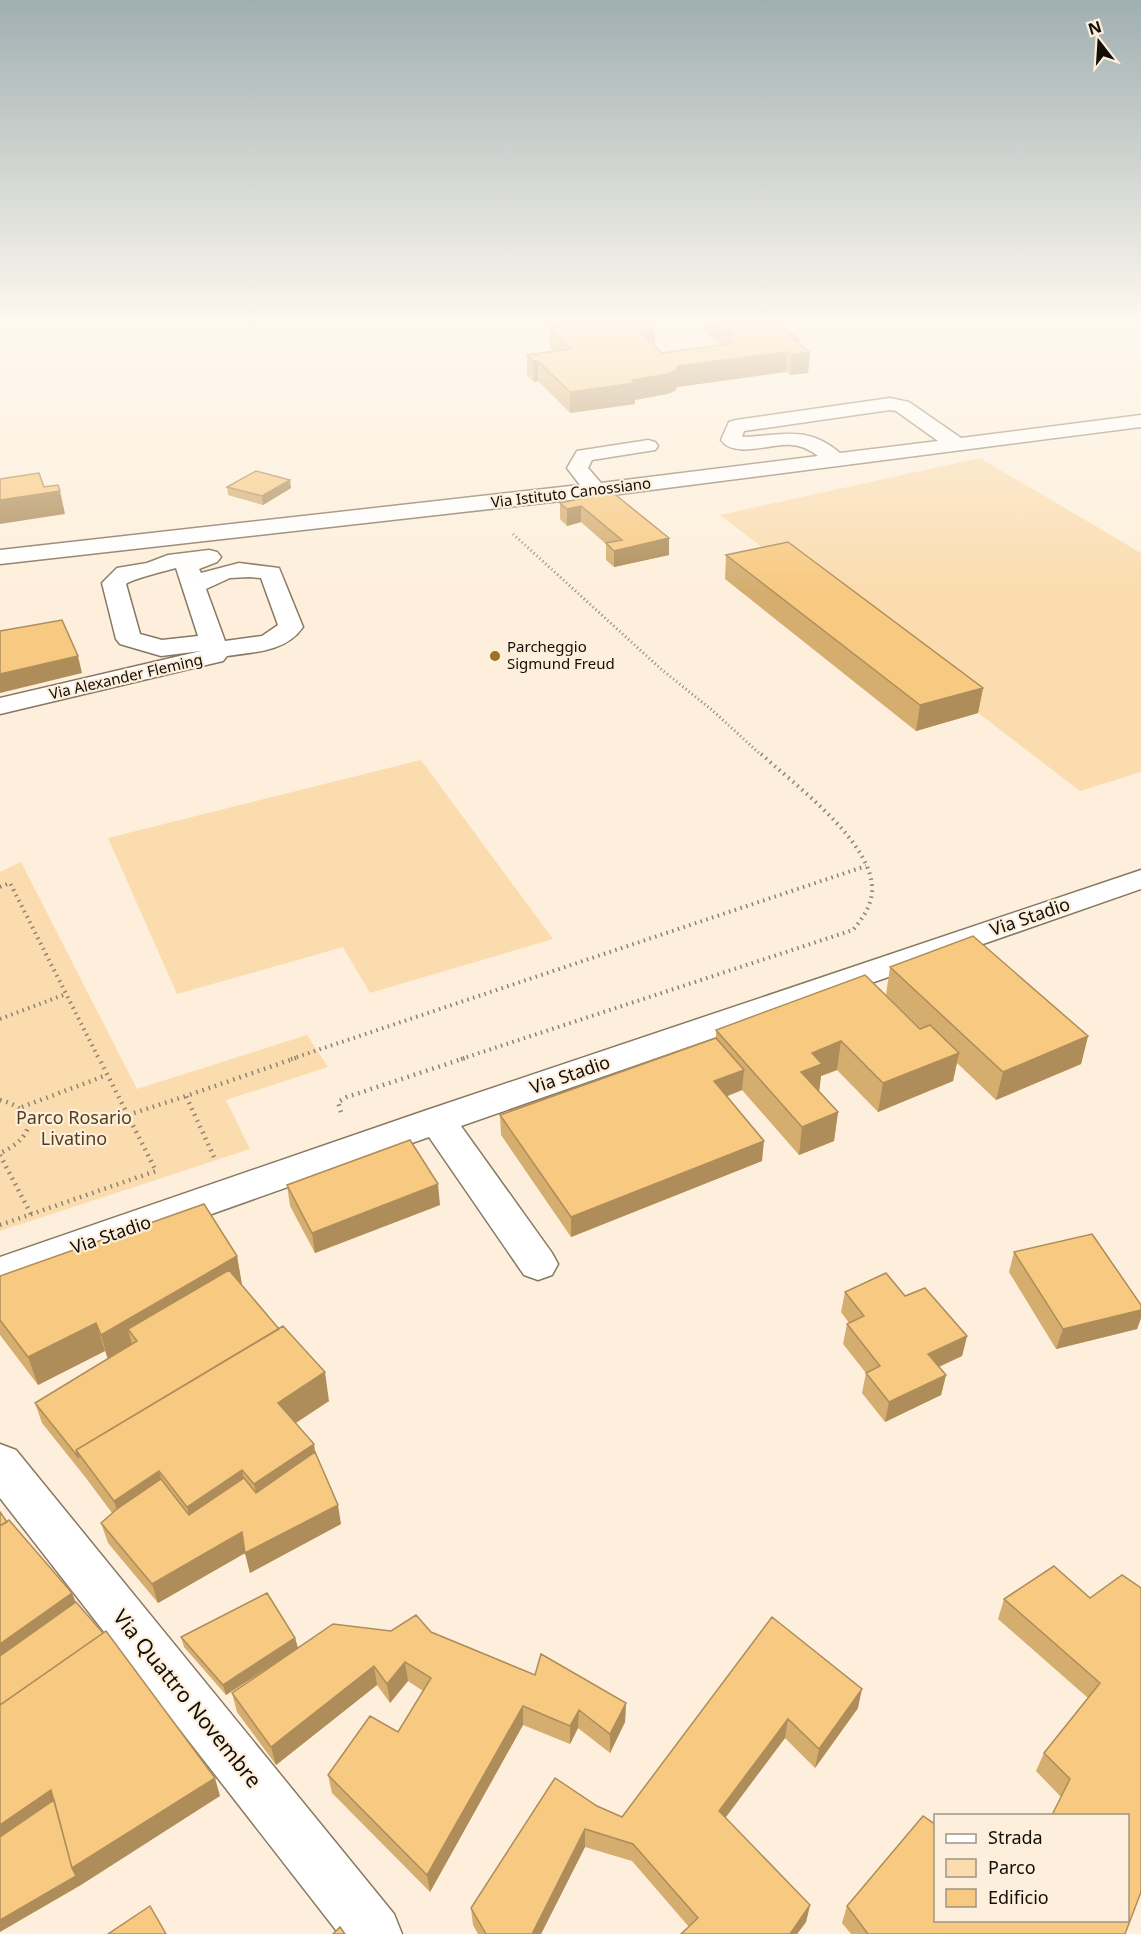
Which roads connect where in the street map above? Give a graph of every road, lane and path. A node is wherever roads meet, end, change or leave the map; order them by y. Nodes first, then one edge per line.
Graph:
1 (839, 411) edge
2 (910, 411) edge
3 (921, 419) junction
4 (1141, 421) edge
5 (958, 445) junction
6 (648, 446) dead end
7 (832, 456) junction
8 (596, 490) junction
9 (263, 529) junction
10 (511, 532) dead end
11 (0, 557) edge
12 (195, 574) junction
13 (213, 645) junction
14 (0, 706) edge
15 (867, 866) junction
16 (1141, 879) edge
17 (0, 887) edge
18 (66, 994) junction
19 (0, 1019) edge
20 (106, 1075) junction
21 (186, 1096) junction
22 (0, 1100) edge
23 (22, 1107) junction
24 (128, 1115) junction
25 (350, 1116) dead end
26 (437, 1120) junction
27 (0, 1154) edge
28 (216, 1160) dead end
29 (31, 1214) junction
30 (0, 1225) edge
31 (538, 1264) dead end
32 (0, 1273) edge
33 (0, 1464) edge
34 (374, 1934) edge

1 - 7 street
2 - 3 street
3 - 5 street
3 - 7 street
4 - 5 street, Via Istituto Canossiano
5 - 7 street, Via Istituto Canossiano
6 - 8 street
7 - 8 street, Via Istituto Canossiano
8 - 9 street, Via Istituto Canossiano
9 - 11 street, Via Istituto Canossiano
9 - 12 street
10 - 15 path
12 - 13 street, Via Alexander Fleming
12 - 13 street
12 - 13 street
13 - 14 street, Via Alexander Fleming
15 - 21 path
15 - 25 path
16 - 26 street, Via Stadio
17 - 18 path
18 - 19 path
18 - 20 path
20 - 23 path
20 - 24 path
21 - 24 path
21 - 28 path
22 - 23 path
23 - 27 path
24 - 29 path
26 - 31 street
26 - 32 street, Via Stadio
27 - 29 path
29 - 30 path
33 - 34 street, Via Quattro Novembre

